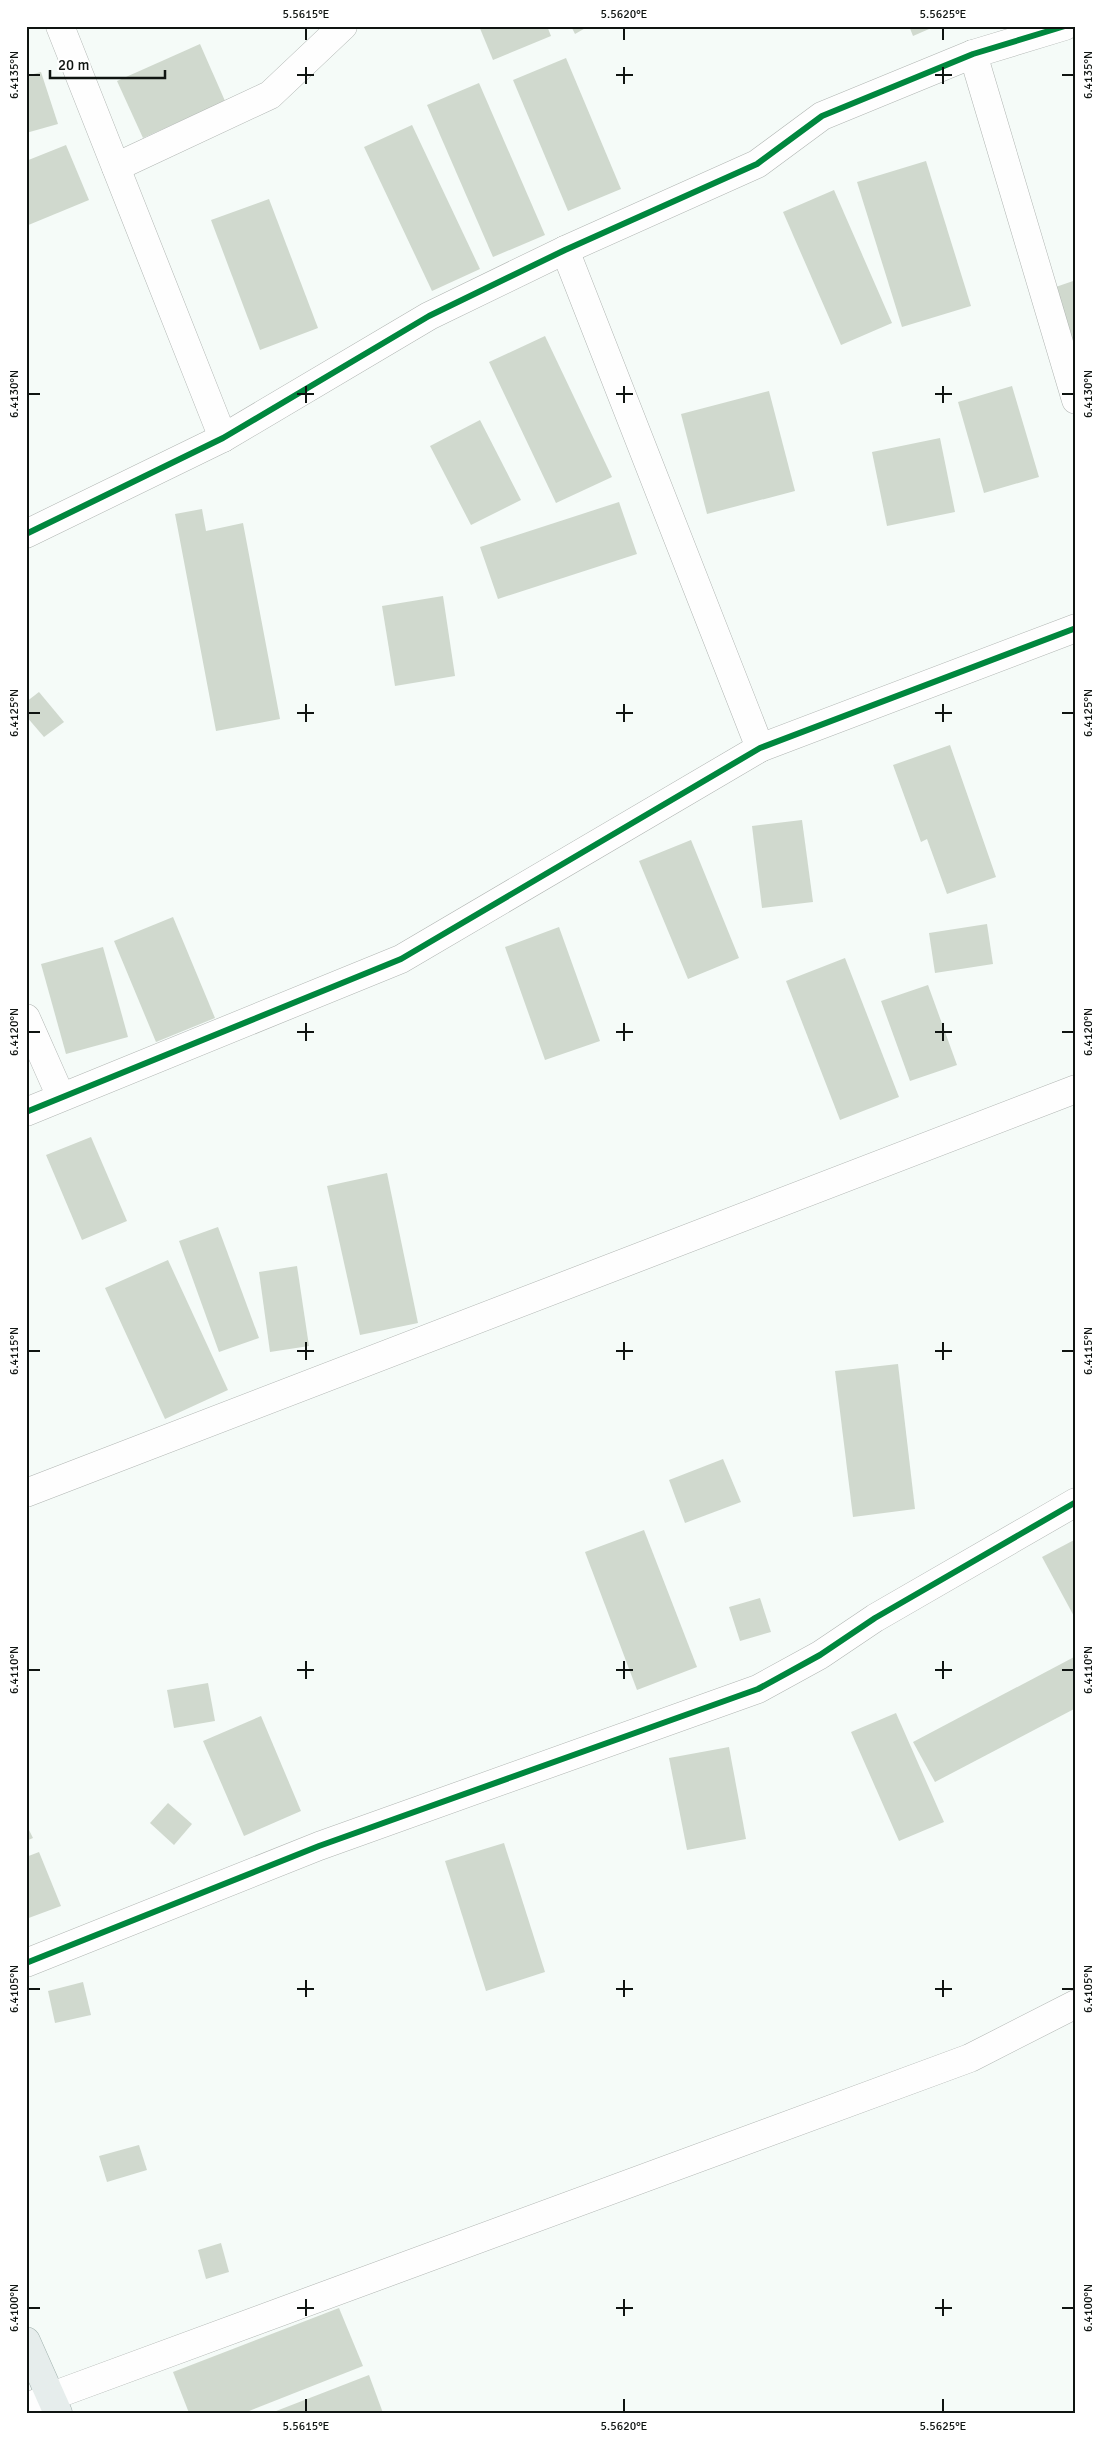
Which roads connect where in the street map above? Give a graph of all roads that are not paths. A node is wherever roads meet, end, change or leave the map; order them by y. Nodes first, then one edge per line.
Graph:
1 (60, 26) edge
2 (343, 26) edge
3 (1065, 26) edge
4 (974, 54) junction
5 (116, 167) junction
6 (564, 250) junction
7 (1076, 400) edge
8 (223, 438) junction
9 (26, 534) edge
10 (1076, 628) edge
11 (760, 748) junction
12 (26, 1018) edge
13 (1076, 1089) edge
14 (61, 1097) junction
15 (26, 1112) edge
16 (26, 1493) edge
17 (1076, 1502) edge
18 (26, 1964) edge
19 (1076, 2004) edge
20 (26, 2341) edge
21 (55, 2404) edge
22 (26, 2408) edge

1 - 5 street
2 - 5 street
3 - 4 street
4 - 6 street
4 - 7 street
5 - 8 street
6 - 8 street
6 - 11 street
8 - 9 street
10 - 11 street
11 - 14 street
12 - 14 street
13 - 16 street
14 - 15 street
17 - 18 street
19 - 21 street
20 - 21 main road
21 - 22 street

